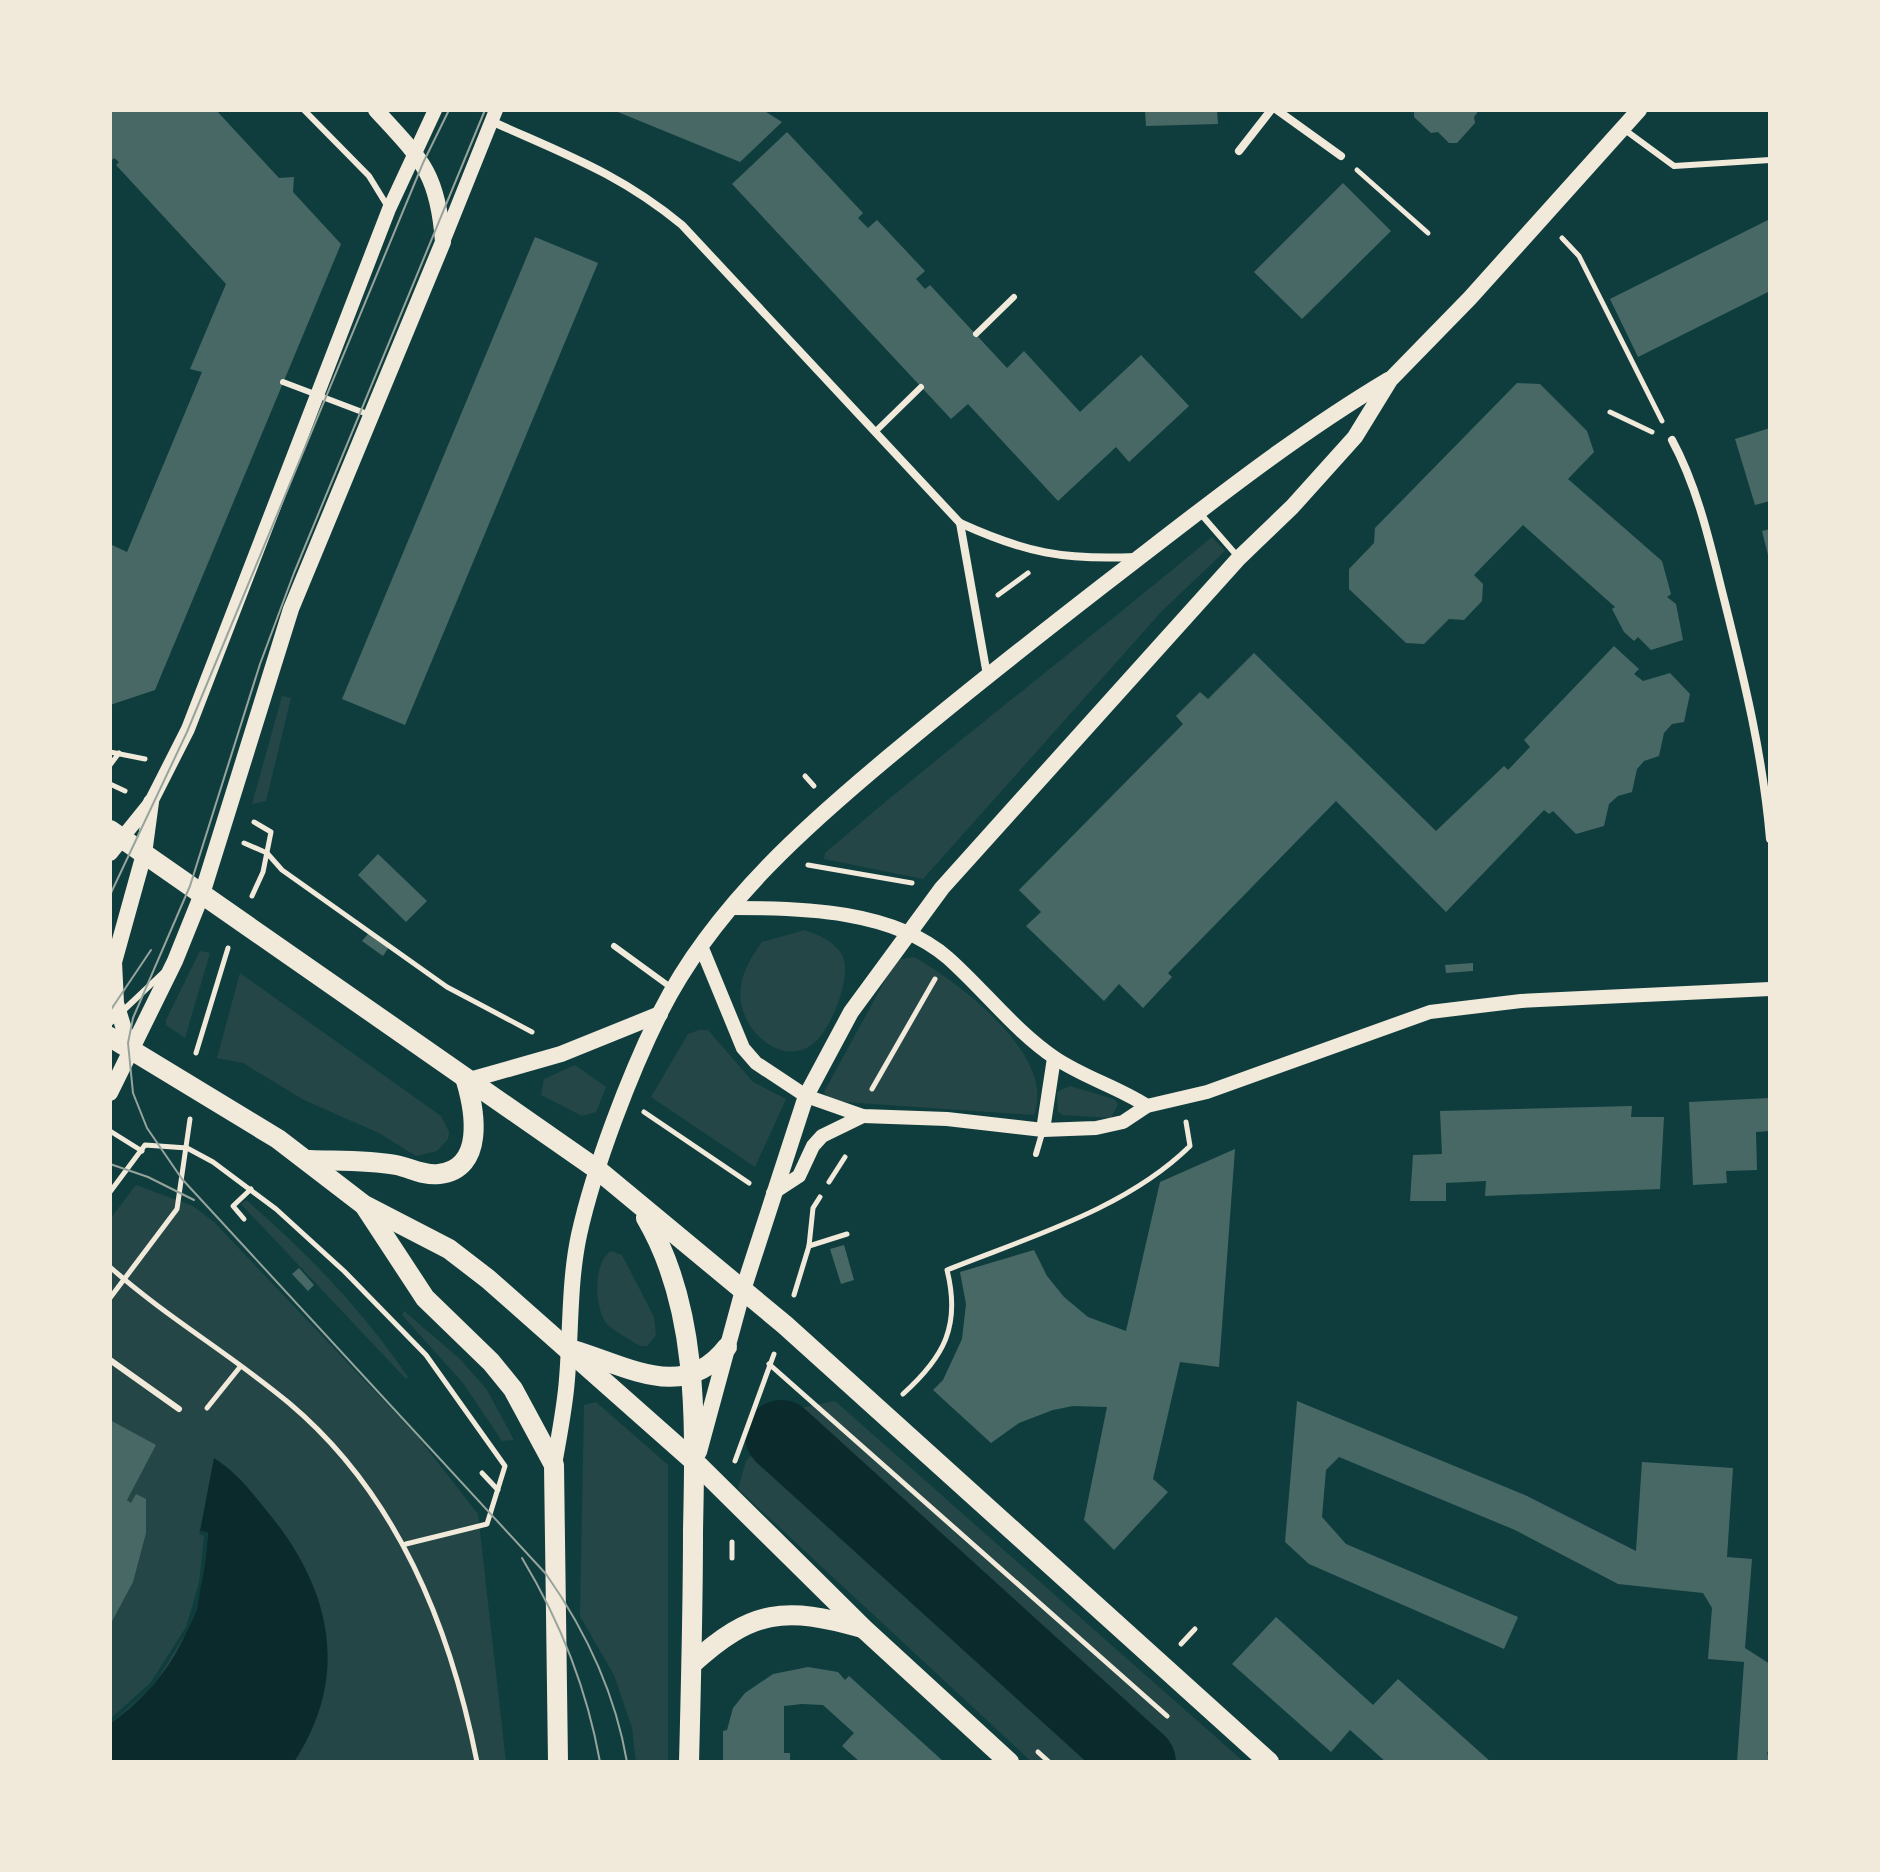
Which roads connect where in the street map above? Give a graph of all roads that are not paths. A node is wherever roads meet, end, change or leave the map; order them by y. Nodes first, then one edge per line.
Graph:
1 (304, 110) edge
2 (376, 110) edge
3 (435, 110) edge
4 (1274, 110) edge
5 (1639, 110) edge
6 (494, 116) edge
7 (1622, 128) junction
8 (1239, 151) dead end
9 (415, 154) junction
10 (1341, 156) road end
11 (1770, 160) edge
12 (389, 209) junction
13 (443, 242) junction
14 (1014, 297) dead end
15 (976, 334) dead end
16 (1390, 380) junction
17 (283, 382) dead end
18 (921, 387) dead end
19 (317, 394) junction
20 (370, 415) junction
21 (876, 431) junction
22 (1672, 440) road end
23 (1199, 512) junction
24 (960, 523) junction
25 (1141, 556) junction
26 (1239, 558) junction
27 (987, 675) junction
28 (151, 802) junction
29 (1770, 839) edge
30 (114, 840) edge
31 (144, 854) junction
32 (202, 894) junction
33 (733, 908) junction
34 (908, 932) junction
35 (614, 946) dead end
36 (701, 946) junction
37 (175, 961) junction
38 (673, 989) junction
39 (1770, 989) edge
40 (660, 1014) junction
41 (114, 1019) edge
42 (110, 1037) edge
43 (130, 1049) junction
44 (1054, 1058) junction
45 (466, 1081) junction
46 (110, 1093) edge
47 (806, 1096) junction
48 (1147, 1106) junction
49 (863, 1116) junction
50 (1043, 1130) junction
51 (1036, 1154) dead end
52 (310, 1160) junction
53 (598, 1170) junction
54 (773, 1193) junction
55 (638, 1204) junction
56 (364, 1205) junction
57 (743, 1290) junction
58 (727, 1347) junction
59 (569, 1349) junction
60 (110, 1360) edge
61 (689, 1377) junction
62 (179, 1409) dead end
63 (696, 1463) junction
64 (554, 1465) junction
65 (864, 1629) junction
66 (692, 1664) junction
67 (558, 1762) edge
68 (689, 1762) edge
69 (1009, 1762) edge
70 (1269, 1762) edge

1 - 12 lane
2 - 9 main road
3 - 9 street
4 - 8 street
4 - 10 street
5 - 7 main road
6 - 13 street
6 - 21 street
7 - 11 lane
7 - 16 main road
9 - 12 street
9 - 13 main road
12 - 19 street
13 - 20 main road
14 - 15 lane
16 - 23 main road
16 - 26 main road
17 - 19 lane
18 - 21 lane
19 - 20 lane
19 - 28 street
20 - 32 main road
21 - 24 street
22 - 29 street
23 - 25 main road
23 - 26 lane
24 - 25 street
24 - 27 street
25 - 27 main road
26 - 34 main road
27 - 33 main road
28 - 30 street
28 - 31 main road
30 - 31 main road
31 - 32 main road
31 - 41 main road
32 - 37 main road
32 - 45 main road
33 - 34 street
33 - 36 main road
34 - 44 street
34 - 47 main road
35 - 38 lane
36 - 38 main road
36 - 47 street
37 - 41 lane
37 - 43 main road
38 - 40 main road
39 - 48 street
40 - 45 main road
40 - 53 main road
41 - 43 main road
42 - 43 main road
43 - 46 main road
43 - 52 main road
44 - 48 street
44 - 50 street
45 - 52 main road
45 - 53 main road
47 - 49 street
47 - 54 main road
48 - 50 street
49 - 50 street
49 - 54 street
50 - 51 lane
52 - 56 main road
53 - 55 main road
53 - 59 main road
54 - 57 main road
55 - 57 main road
55 - 61 main road
56 - 59 main road
56 - 64 main road
57 - 58 main road
57 - 70 main road
58 - 61 main road
58 - 63 main road
59 - 61 main road
59 - 63 main road
59 - 64 main road
60 - 62 lane
61 - 63 main road
63 - 65 main road
63 - 66 main road
64 - 67 main road
65 - 66 main road
65 - 69 main road
66 - 68 main road

